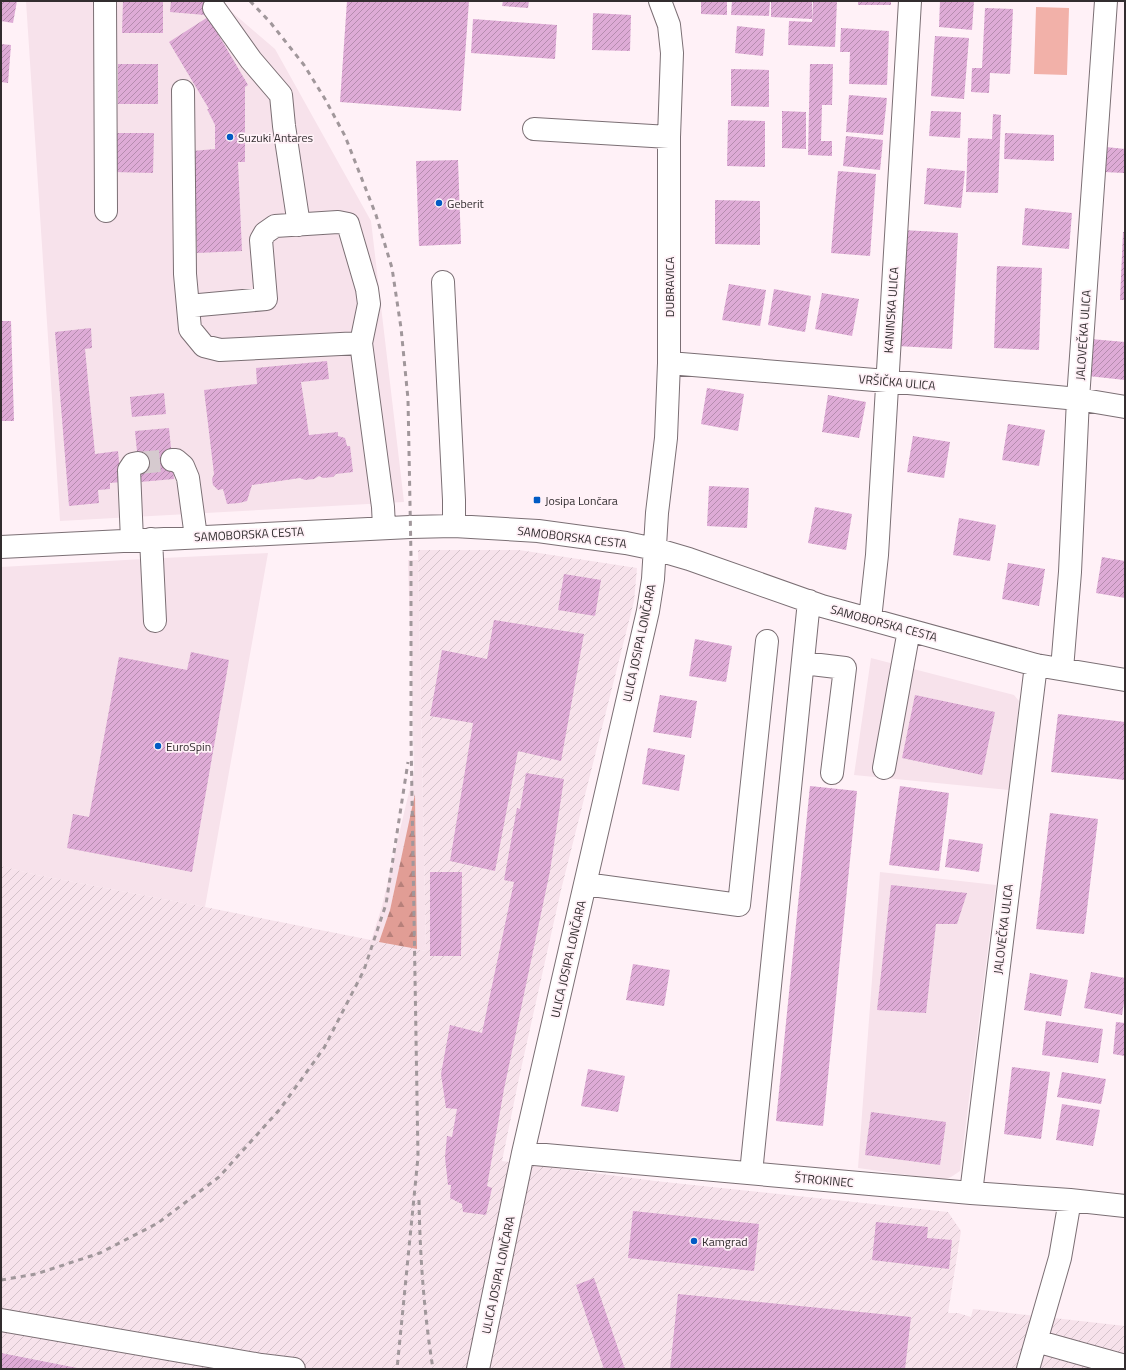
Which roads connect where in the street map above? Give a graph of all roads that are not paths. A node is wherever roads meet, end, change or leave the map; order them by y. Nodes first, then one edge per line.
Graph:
1 (105, 1) edge
2 (660, 1) edge
3 (673, 1) edge
4 (910, 1) edge
5 (1106, 1) edge
6 (214, 8) dead end
7 (669, 25) junction
8 (183, 91) dead end
9 (534, 130) dead end
10 (669, 137) junction
11 (106, 211) dead end
12 (299, 225) junction
13 (443, 282) dead end
14 (188, 306) junction
15 (361, 343) junction
16 (669, 364) junction
17 (887, 381) junction
18 (1078, 399) junction
19 (1125, 407) edge
20 (172, 460) dead end
21 (138, 463) dead end
22 (454, 526) junction
23 (384, 528) junction
24 (196, 537) junction
25 (142, 540) junction
26 (1, 547) edge
27 (655, 549) junction
28 (809, 601) junction
29 (870, 619) junction
30 (155, 621) dead end
31 (909, 630) junction
32 (767, 641) dead end
33 (803, 663) junction
34 (1036, 665) junction
35 (1062, 669) junction
36 (1125, 680) edge
37 (884, 768) dead end
38 (832, 772) dead end
39 (585, 884) junction
40 (523, 1152) junction
41 (751, 1173) junction
42 (971, 1193) junction
43 (1070, 1200) junction
44 (1125, 1206) edge
45 (1, 1320) edge
46 (1036, 1341) junction
47 (1125, 1366) edge
48 (294, 1369) edge
49 (478, 1369) edge
50 (1028, 1369) edge

1 - 11 street
2 - 7 street, DUBRAVICA
3 - 7 street, DUBRAVICA
4 - 17 street, KANINSKA ULICA
5 - 18 street, JALOVEČKA ULICA
6 - 12 street
7 - 10 street, DUBRAVICA
8 - 14 street
9 - 10 street
10 - 16 street, DUBRAVICA
12 - 14 street
12 - 15 street
13 - 22 street
14 - 15 street
15 - 23 street
16 - 17 street, VRŠIČKA ULICA
16 - 27 street, DUBRAVICA
17 - 18 street, VRŠIČKA ULICA
17 - 29 street, KANINSKA ULICA
18 - 19 street, VRŠIČKA ULICA
18 - 35 street, JALOVEČKA ULICA
20 - 24 street
21 - 25 street
22 - 23 street, SAMOBORSKA CESTA
22 - 27 street, SAMOBORSKA CESTA
23 - 24 street, SAMOBORSKA CESTA
24 - 25 street, SAMOBORSKA CESTA
25 - 26 street, SAMOBORSKA CESTA
25 - 30 street
27 - 28 street, SAMOBORSKA CESTA
27 - 39 street, ULICA JOSIPA LONČARA
28 - 29 street, SAMOBORSKA CESTA
28 - 33 street
29 - 31 street, SAMOBORSKA CESTA
31 - 34 street, SAMOBORSKA CESTA
31 - 37 street
32 - 39 street
33 - 38 street
33 - 41 street
34 - 35 street, SAMOBORSKA CESTA
34 - 42 street, JALOVEČKA ULICA
35 - 36 street, SAMOBORSKA CESTA
39 - 40 street, ULICA JOSIPA LONČARA
40 - 41 street, ŠTROKINEC
40 - 49 street, ULICA JOSIPA LONČARA
41 - 42 street, ŠTROKINEC
42 - 43 street, ŠTROKINEC
43 - 44 street, ŠTROKINEC
43 - 46 street
45 - 48 street
46 - 47 street
46 - 50 street

